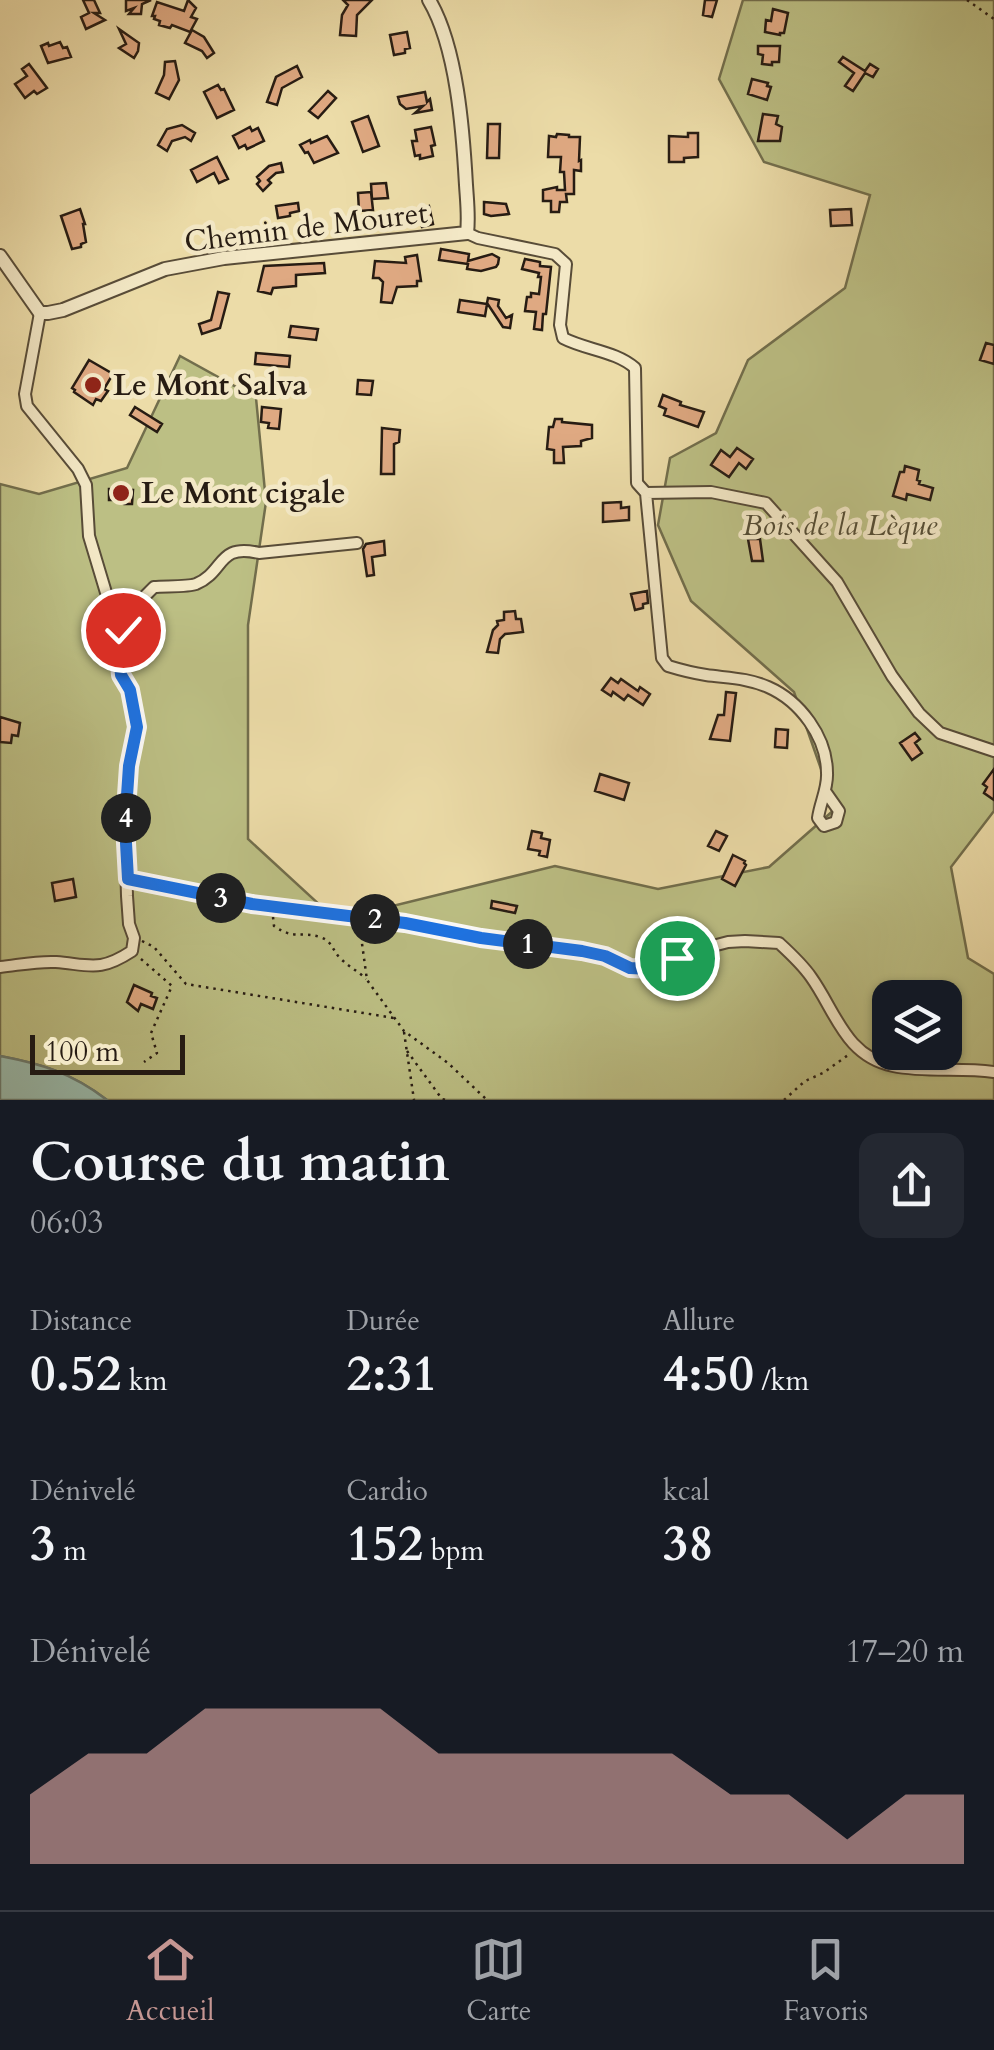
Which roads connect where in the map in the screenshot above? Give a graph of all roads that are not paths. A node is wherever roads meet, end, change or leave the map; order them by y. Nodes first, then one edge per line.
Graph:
1 (429, 0) edge
2 (468, 232) junction
3 (0, 256) edge
4 (40, 312) junction
5 (646, 493) junction
6 (357, 543) dead end
7 (123, 630) junction
8 (994, 750) edge
9 (825, 791) dead end
10 (128, 879) junction
11 (0, 967) edge
12 (994, 1072) edge

1 - 2 street, Chemin de Mouret
2 - 4 street, Chemin de Mouret
2 - 5 street
3 - 4 street
4 - 7 street
5 - 8 street
5 - 9 street
6 - 7 street
7 - 10 street
10 - 11 street
10 - 12 street

